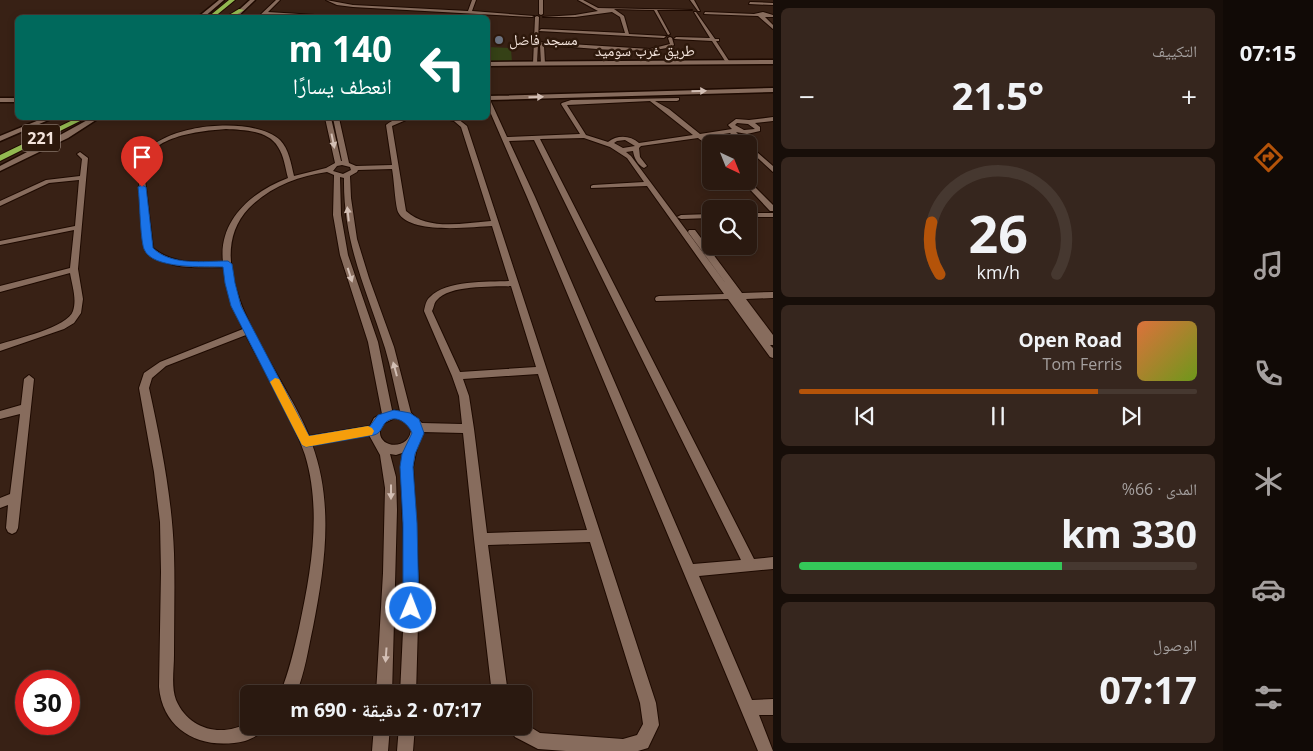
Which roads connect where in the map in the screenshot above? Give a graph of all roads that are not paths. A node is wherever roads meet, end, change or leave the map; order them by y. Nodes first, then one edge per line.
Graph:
1 (222, 0) edge
2 (232, 0) edge
3 (243, 0) edge
4 (253, 0) edge
5 (278, 0) edge
6 (283, 0) edge
7 (328, 0) edge
8 (333, 0) edge
9 (432, 0) edge
10 (468, 0) edge
11 (474, 0) edge
12 (536, 0) edge
13 (541, 0) edge
14 (580, 0) edge
15 (585, 0) edge
16 (687, 0) edge
17 (692, 0) edge
18 (751, 2) edge
19 (773, 4) edge
20 (356, 6) junction
21 (425, 9) junction
22 (598, 9) junction
23 (242, 10) junction
24 (610, 10) junction
25 (465, 11) junction
26 (655, 11) junction
27 (354, 12) dead end
28 (470, 12) junction
29 (697, 12) junction
30 (203, 15) edge
31 (213, 15) edge
32 (225, 15) edge
33 (232, 15) edge
34 (236, 15) edge
35 (265, 15) edge
36 (347, 15) edge
37 (539, 15) junction
38 (765, 15) edge
39 (773, 22) edge
40 (773, 28) edge
41 (540, 29) junction
42 (624, 33) junction
43 (669, 36) junction
44 (716, 39) junction
45 (539, 44) junction
46 (773, 62) edge
47 (732, 63) junction
48 (490, 64) edge
49 (535, 64) junction
50 (543, 64) junction
51 (773, 90) edge
52 (672, 91) junction
53 (632, 93) junction
54 (490, 98) edge
55 (677, 99) junction
56 (0, 100) edge
57 (15, 100) edge
58 (647, 100) junction
59 (664, 106) junction
60 (673, 106) junction
61 (490, 107) edge
62 (773, 118) edge
63 (44, 120) edge
64 (62, 120) edge
65 (78, 120) edge
66 (92, 120) edge
67 (328, 120) edge
68 (336, 120) edge
69 (399, 120) edge
70 (456, 120) edge
71 (749, 122) junction
72 (773, 126) edge
73 (758, 128) junction
74 (733, 129) junction
75 (698, 134) junction
76 (738, 135) edge
77 (64, 136) junction
78 (584, 136) junction
79 (536, 138) junction
80 (702, 138) edge
81 (0, 139) edge
82 (504, 139) junction
83 (636, 145) junction
84 (614, 146) junction
85 (0, 149) edge
86 (80, 154) dead end
87 (758, 156) edge
88 (0, 158) edge
89 (0, 162) edge
90 (338, 164) junction
91 (346, 164) junction
92 (394, 167) junction
93 (355, 168) junction
94 (0, 170) edge
95 (773, 170) edge
96 (333, 173) junction
97 (347, 175) junction
98 (84, 178) junction
99 (292, 179) junction
100 (648, 184) junction
101 (593, 187) dead end
102 (755, 190) edge
103 (0, 204) edge
104 (773, 209) edge
105 (757, 215) edge
106 (773, 215) edge
107 (702, 216) edge
108 (681, 217) junction
109 (496, 223) junction
110 (79, 227) junction
111 (0, 243) edge
112 (228, 264) junction
113 (74, 269) junction
114 (514, 283) junction
115 (0, 289) edge
116 (773, 295) edge
117 (735, 297) junction
118 (659, 299) dead end
119 (248, 330) junction
120 (773, 342) edge
121 (0, 348) edge
122 (773, 355) edge
123 (543, 370) junction
124 (458, 376) junction
125 (29, 379) dead end
126 (26, 408) junction
127 (0, 415) edge
128 (388, 416) junction
129 (406, 416) junction
130 (417, 427) junction
131 (469, 429) junction
132 (374, 430) junction
133 (306, 442) junction
134 (413, 443) junction
135 (381, 445) junction
136 (15, 498) junction
137 (0, 502) edge
138 (12, 528) dead end
139 (596, 536) junction
140 (480, 539) junction
141 (773, 563) edge
142 (750, 565) junction
143 (689, 571) junction
144 (290, 685) edge
145 (384, 685) edge
146 (408, 685) edge
147 (499, 685) edge
148 (773, 707) edge
149 (748, 708) junction
150 (242, 735) edge
151 (381, 735) edge
152 (406, 735) edge
153 (528, 735) edge
154 (380, 751) edge
155 (405, 751) edge
156 (766, 751) edge

1 - 30 street
2 - 31 highway
3 - 32 highway
4 - 23 street
5 - 35 street
6 - 35 street
7 - 20 street
8 - 20 street
9 - 21 street
10 - 25 street
11 - 28 street
12 - 37 street
13 - 37 street
14 - 22 street
15 - 22 street
16 - 29 street
17 - 29 street
18 - 19 street
18 - 38 street
20 - 21 street
20 - 27 street
20 - 36 street
21 - 25 street
22 - 24 street
22 - 37 street
23 - 33 highway
23 - 34 street
24 - 26 street
24 - 29 street
24 - 42 street
25 - 28 street
26 - 29 street
26 - 43 street
28 - 37 street
29 - 38 street
29 - 44 street
37 - 41 street
38 - 39 street
38 - 40 street
41 - 42 street
41 - 45 street
42 - 43 street
43 - 44 street
43 - 45 street
44 - 47 street
45 - 49 street
45 - 50 street
46 - 47 street, طريق غرب سوميد
47 - 50 street, طريق غرب سوميد
48 - 49 street, طريق غرب سوميد
49 - 50 street, طريق غرب سوميد
52 -> 51 street
52 - 53 street
52 - 55 street
54 -> 53 street
53 - 58 street
55 - 58 street
55 - 60 street
56 - 57 street
58 - 59 street
58 - 78 street
59 - 60 street
59 - 75 street
60 - 75 street
61 - 82 street
62 - 71 street
63 - 81 street
64 - 85 highway, 221
65 - 88 highway, 221
66 - 77 street
67 -> 90 street
68 - 91 street
69 - 92 street
70 - 109 street
71 - 73 street
71 - 74 street
72 - 73 street
73 - 74 street
74 - 75 street
74 - 76 street
75 - 80 street
75 - 83 street
77 - 89 highway
77 - 94 street
78 - 79 street
78 - 84 street
79 - 82 street
79 - 142 street
82 - 143 street
83 - 84 street
83 - 84 street
83 - 108 street
84 - 100 street
86 - 98 street
87 - 95 street
90 - 91 street
90 - 96 street
91 - 93 street
92 - 93 street
92 - 109 street
93 - 97 street
96 - 97 street
96 - 99 street
96 -> 128 street
129 -> 97 street
98 - 103 street
98 - 110 street
99 - 112 street
99 - 112 street
100 - 101 street
100 - 117 street
102 - 104 street
105 - 106 street
107 - 108 street
108 - 117 street
109 - 114 street
110 - 111 street
110 - 113 street
112 - 119 street
113 - 115 street
113 - 121 street
114 - 123 street
114 - 124 street
116 - 117 street
117 - 118 street
117 - 120 street
117 - 122 street
119 - 133 street
119 - 150 street
123 - 124 street
123 - 139 street
124 - 131 street
125 - 126 street
126 - 127 street
126 - 136 street
128 - 129 street
128 - 132 street
129 - 130 street
130 - 131 street
130 - 134 street
131 - 140 street
132 - 133 street
132 - 135 street
133 - 144 street
134 - 135 street
134 - 146 street
135 -> 145 street
136 - 137 street
136 - 138 street
139 - 140 street
139 - 153 street
140 - 147 street
141 - 142 street
142 - 143 street
143 - 149 street
148 - 149 street
149 - 156 street
151 - 154 street
152 - 155 street

